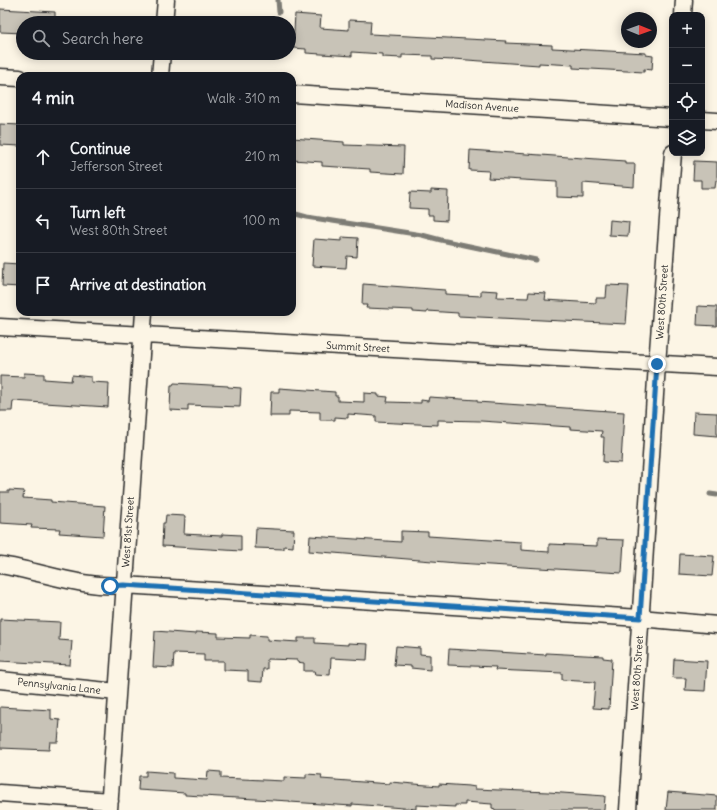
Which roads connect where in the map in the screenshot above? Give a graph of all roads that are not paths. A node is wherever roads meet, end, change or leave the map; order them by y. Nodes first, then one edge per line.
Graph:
1 (166, 0) edge
2 (684, 0) edge
3 (683, 12) edge
4 (165, 16) edge
5 (161, 60) edge
6 (160, 72) edge
7 (0, 77) edge
8 (16, 78) edge
9 (296, 94) edge
10 (669, 118) edge
11 (705, 120) edge
12 (717, 121) edge
13 (673, 156) edge
14 (144, 316) edge
15 (0, 327) edge
16 (142, 335) junction
17 (657, 364) junction
18 (717, 367) edge
19 (0, 565) edge
20 (124, 585) junction
21 (640, 618) junction
22 (717, 625) edge
23 (0, 680) edge
24 (117, 692) junction
25 (0, 793) edge
26 (110, 805) edge
27 (628, 810) edge

1 - 4 street
2 - 3 street
5 - 6 street
7 - 8 street
9 - 10 street, Madison Avenue
11 - 12 street
13 - 17 street, West 80th Street
14 - 16 street, West 81st Street
15 - 16 street, Summit Street
16 - 17 street, Summit Street
16 - 20 street, West 81st Street
17 - 18 street, Summit Street
17 - 21 street, West 80th Street
19 - 20 street
20 - 21 street
20 - 24 street, West 81st Street
21 - 22 street
21 - 27 street, West 80th Street
23 - 24 street, Pennsylvania Lane
24 - 26 street, West 81st Street
25 - 26 street, West 81st Street

